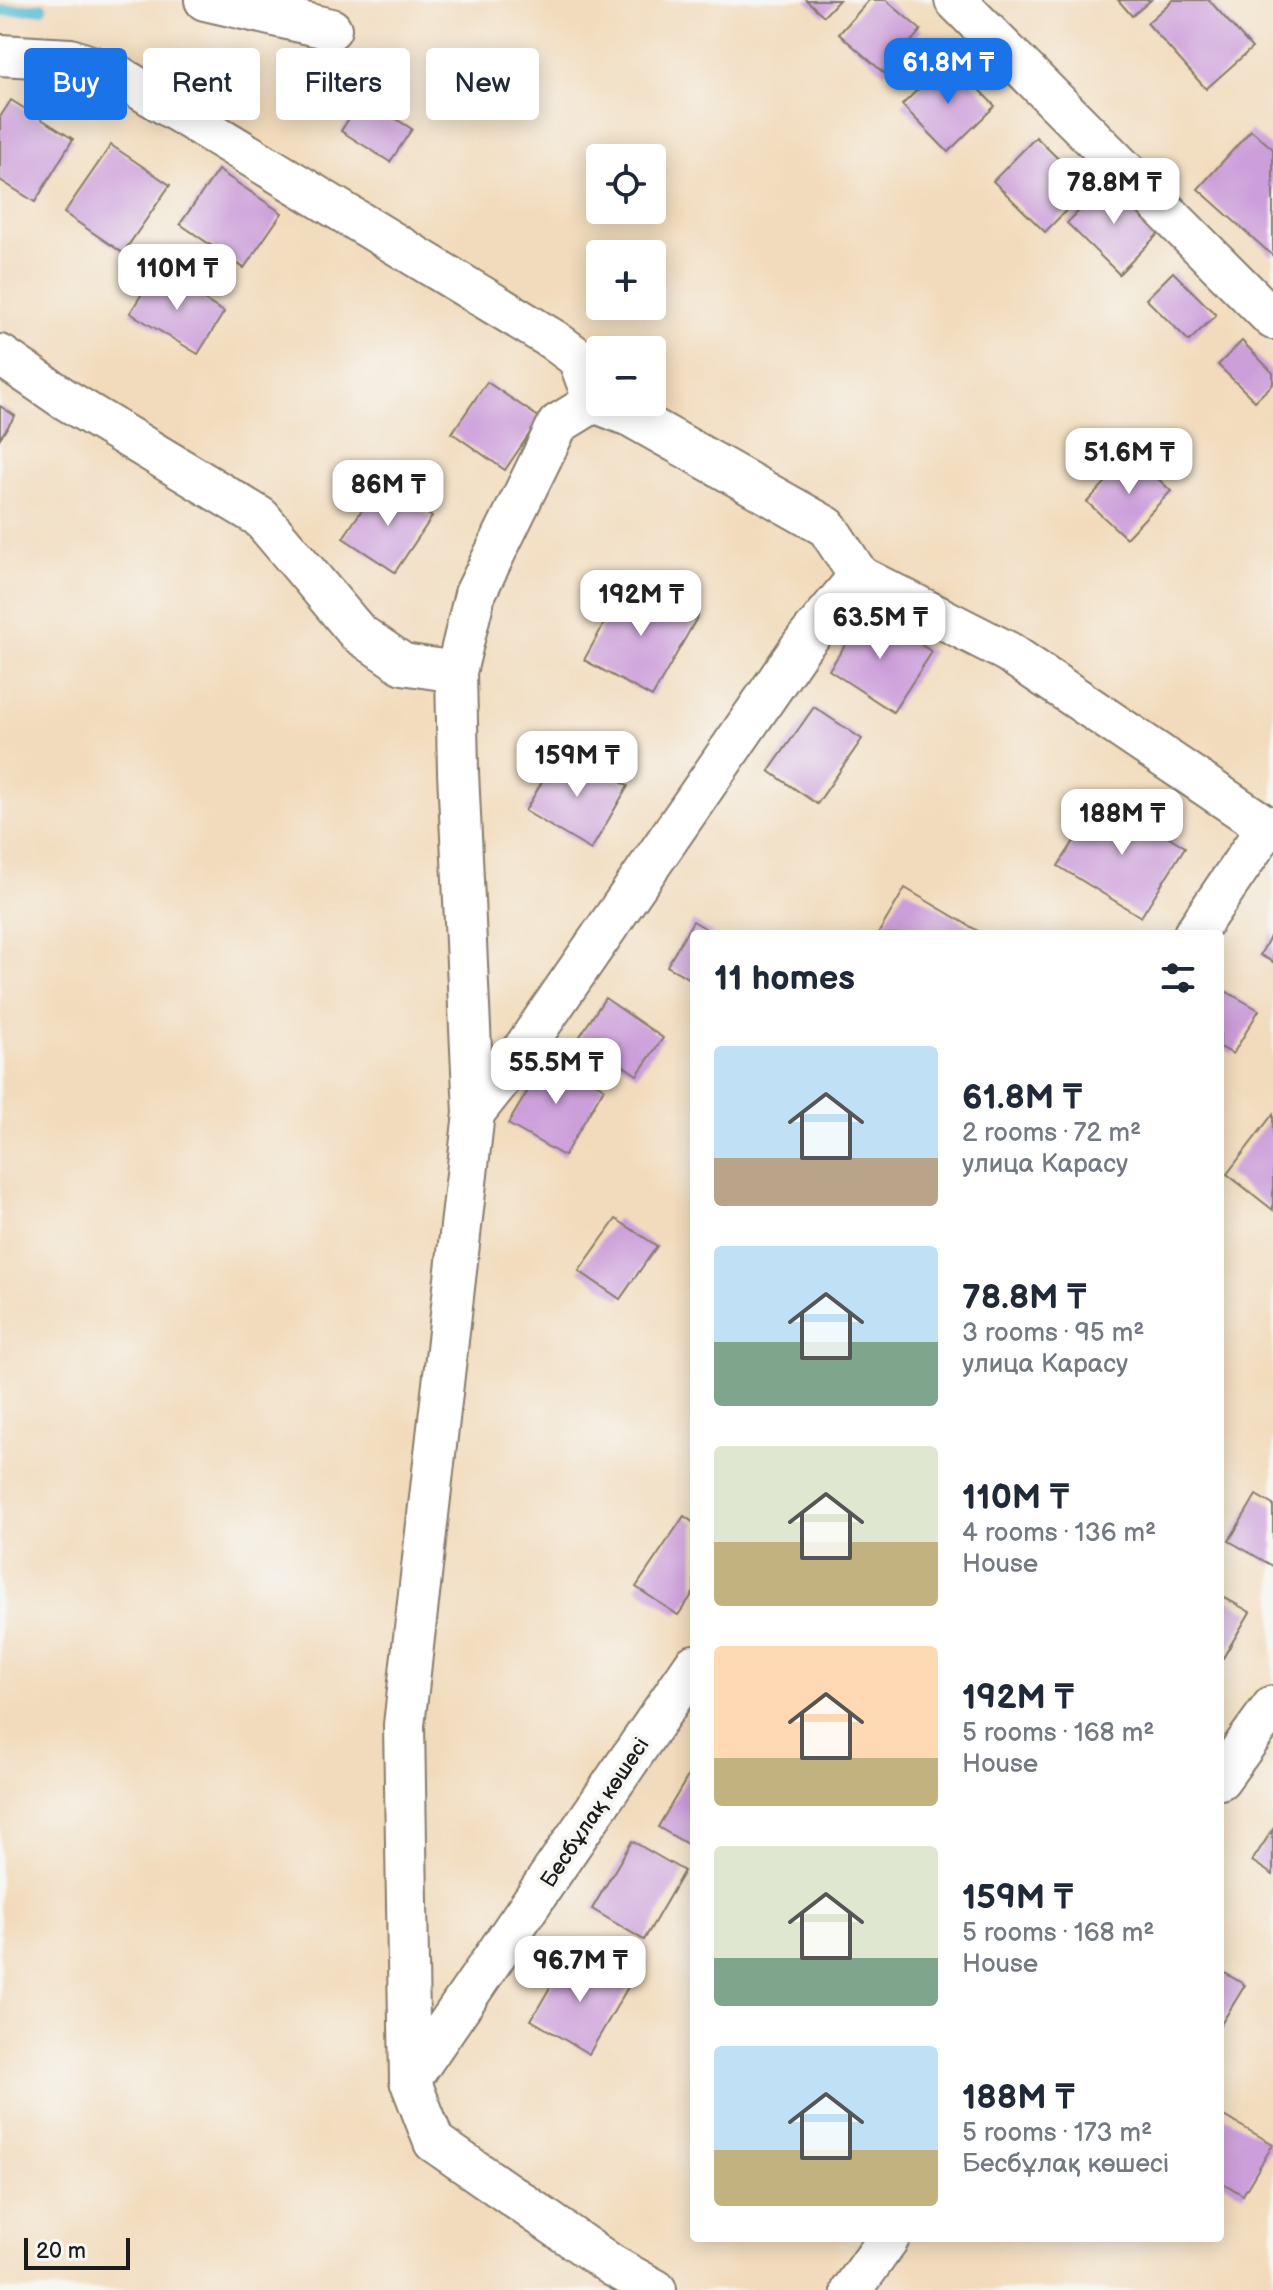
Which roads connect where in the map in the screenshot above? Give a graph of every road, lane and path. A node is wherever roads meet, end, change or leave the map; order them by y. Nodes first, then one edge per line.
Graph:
1 (205, 0) edge
2 (955, 0) edge
3 (331, 29) dead end
4 (0, 55) edge
5 (1273, 319) edge
6 (0, 355) edge
7 (586, 380) edge
8 (586, 407) edge
9 (629, 416) edge
10 (859, 576) junction
11 (456, 672) junction
12 (1270, 829) edge
13 (1197, 930) edge
14 (474, 1113) junction
15 (690, 1671) edge
16 (1273, 1706) edge
17 (1224, 1773) edge
18 (410, 2080) junction
19 (886, 2242) edge
20 (656, 2290) edge
21 (852, 2290) edge

1 - 3 street
2 - 5 street
4 - 7 street
6 - 11 street
8 - 11 street
9 - 10 street
10 - 12 street
10 - 14 street
11 - 14 street
12 - 13 street
14 - 18 street
15 - 18 street, Бесбұлақ көшесі
16 - 17 street
18 - 20 street
19 - 21 street

